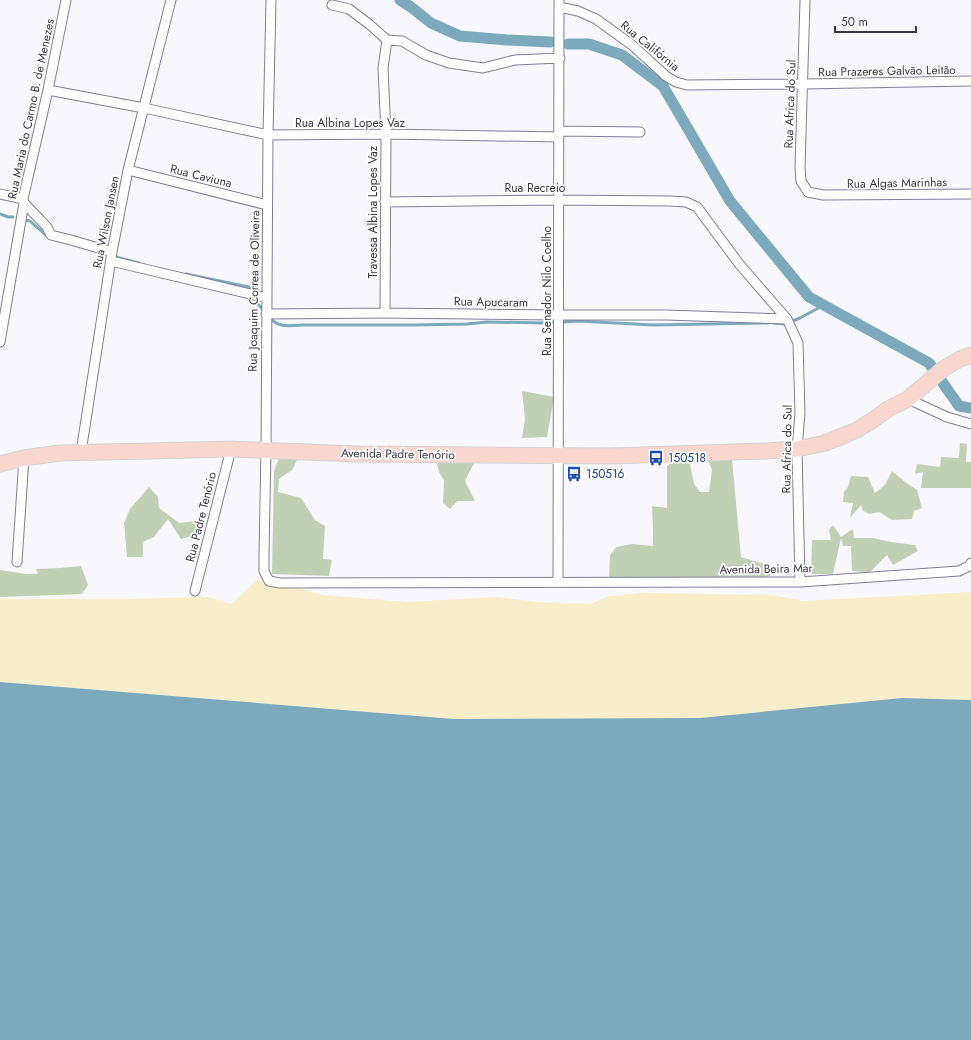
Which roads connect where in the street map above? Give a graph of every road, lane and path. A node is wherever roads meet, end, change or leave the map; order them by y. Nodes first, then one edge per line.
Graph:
1 (66, 0) edge
2 (171, 0) edge
3 (271, 0) edge
4 (805, 0) edge
5 (559, 4) edge
6 (332, 5) dead end
7 (387, 40) junction
8 (560, 58) junction
9 (971, 81) edge
10 (803, 84) junction
11 (48, 90) junction
12 (144, 108) junction
13 (640, 132) dead end
14 (386, 134) junction
15 (559, 134) junction
16 (268, 135) junction
17 (128, 170) junction
18 (0, 194) edge
19 (971, 194) edge
20 (823, 195) joint
21 (559, 200) junction
22 (23, 201) junction
23 (385, 202) junction
24 (686, 202) joint
25 (267, 205) junction
26 (111, 256) junction
27 (267, 298) junction
28 (385, 313) junction
29 (266, 314) junction
30 (558, 315) junction
31 (787, 319) junction
32 (0, 342) edge
33 (971, 356) edge
34 (908, 399) junction
35 (971, 424) edge
36 (231, 449) junction
37 (797, 449) junction
38 (266, 450) junction
39 (82, 452) junction
40 (558, 455) junction
41 (24, 458) junction
42 (0, 464) edge
43 (17, 562) dead end
44 (971, 562) edge
45 (269, 581) joint
46 (558, 582) junction
47 (800, 582) junction
48 (195, 591) dead end

1 - 11 street, Rua Maria do Carmo B. de Menezes
2 - 12 street, Rua Wilson Jansen
3 - 16 street, Rua Joaquim Correa de Oliveira
4 - 10 street, Rua Africa do Sul
5 - 8 street, Rua Senador Nilo Coelho
5 - 10 street, Rua Califórnia
6 - 7 street
7 - 8 street
7 - 14 street, Travessa Albina Lopes Vaz
8 - 15 street, Rua Senador Nilo Coelho
9 - 10 street, Rua Prazeres Galvão Leitão
10 - 20 street, Rua Africa do Sul
11 - 12 street, Rua Albina Lopes Vaz
11 - 22 street, Rua Maria do Carmo B. de Menezes
12 - 16 street, Rua Albina Lopes Vaz
12 - 17 street, Rua Wilson Jansen
13 - 15 street, Rua Albina Lopes Vaz
14 - 15 street, Rua Albina Lopes Vaz
14 - 16 street, Rua Albina Lopes Vaz
14 - 23 street, Travessa Albina Lopes Vaz
15 - 21 street, Rua Senador Nilo Coelho
16 - 25 street, Rua Joaquim Correa de Oliveira
17 - 25 street, Rua Caviuna
17 - 26 street, Rua Wilson Jansen
18 - 22 street
19 - 20 street, Rua Algas Marinhas
21 - 23 street, Rua Recreio
21 - 24 street, Rua Recreio
21 - 30 street, Rua Senador Nilo Coelho
22 - 26 street
22 - 32 street, Rua Maria do Carmo B. de Menezes
23 - 28 street, Travessa Albina Lopes Vaz
24 - 31 street, Rua Africa do Sul
25 - 27 street, Rua Joaquim Correa de Oliveira
26 - 27 street
26 - 39 street, Rua Wilson Jansen
27 - 29 street, Rua Joaquim Correa de Oliveira
28 - 29 street, Rua Apucaram
28 - 30 street, Rua Apucaram
29 - 38 street, Rua Joaquim Correa de Oliveira
30 - 31 street, Rua Apucaram
30 - 40 street, Rua Senador Nilo Coelho
31 - 37 street, Rua Africa do Sul
33 - 34 main road, Avenida Padre Tenório
34 - 35 street
34 - 37 main road, Avenida Padre Tenório
36 - 38 main road, Avenida Padre Tenório
36 - 39 main road, Avenida Padre Tenório
36 - 48 street, Rua Padre Tenório
37 - 40 main road, Avenida Padre Tenório
37 - 47 street, Rua Africa do Sul
38 - 40 main road, Avenida Padre Tenório
38 - 45 street, Rua Joaquim Correa de Oliveira
39 - 41 main road, Avenida Padre Tenório
40 - 46 street, Rua Senador Nilo Coelho
41 - 42 main road, Avenida Padre Tenório
41 - 43 street
44 - 47 street, Avenida Beira Mar
45 - 46 street, Avenida Beira Mar
46 - 47 street, Avenida Beira Mar

